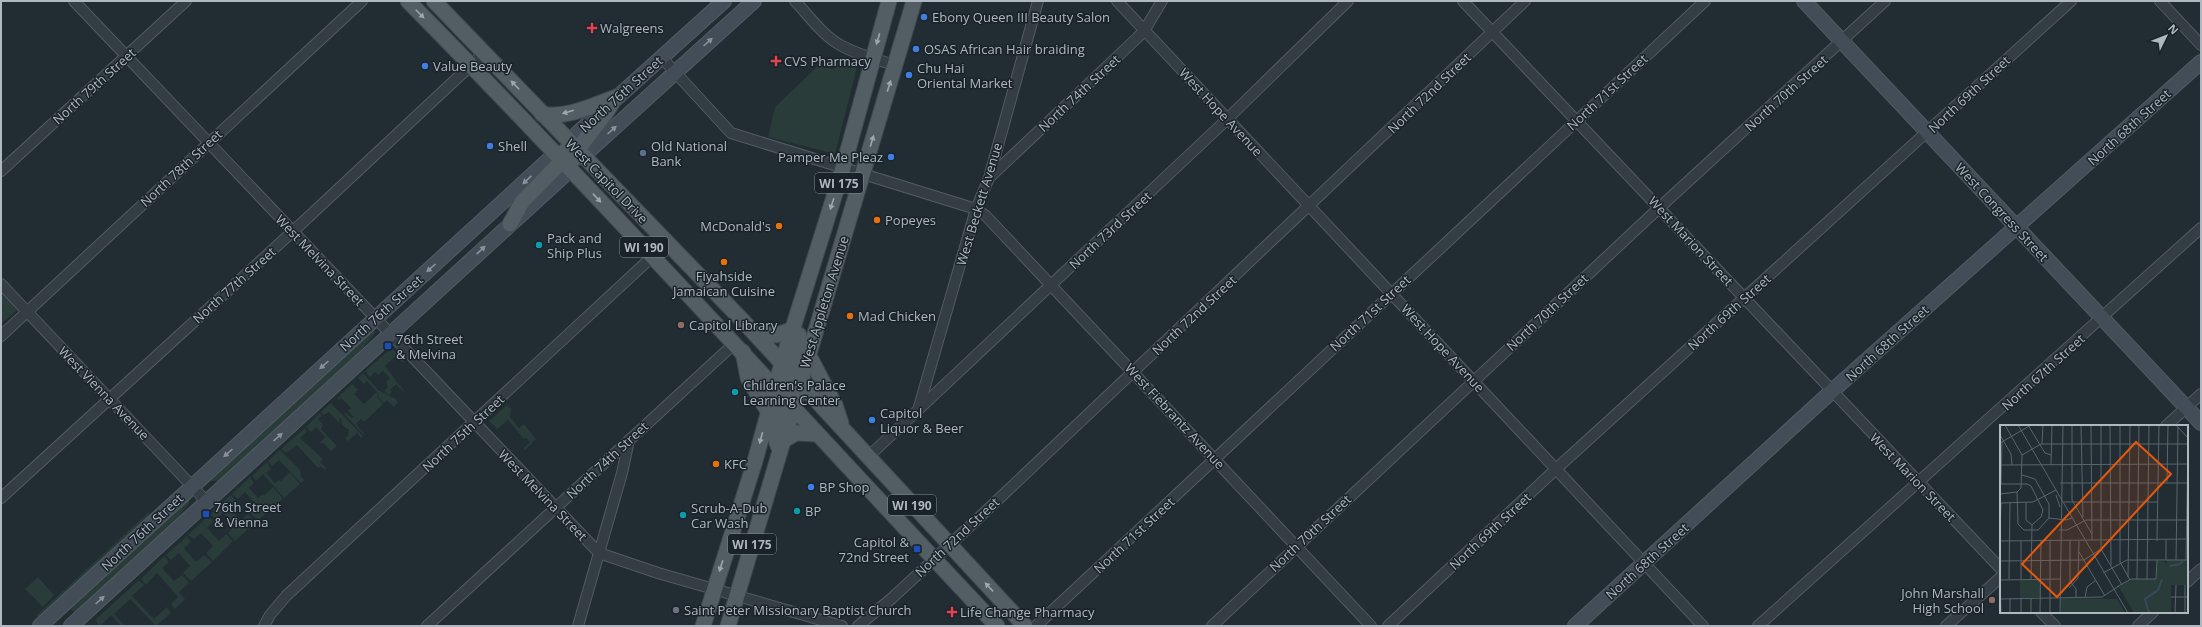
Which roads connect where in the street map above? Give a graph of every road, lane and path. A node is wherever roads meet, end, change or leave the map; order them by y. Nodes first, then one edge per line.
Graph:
1 (74, 1) edge
2 (186, 1) edge
3 (362, 1) edge
4 (408, 1) edge
5 (434, 1) edge
6 (724, 1) edge
7 (754, 1) edge
8 (795, 1) edge
9 (889, 1) edge
10 (914, 1) edge
11 (1038, 1) edge
12 (1117, 1) edge
13 (1162, 1) edge
14 (1348, 1) edge
15 (1463, 1) edge
16 (1525, 1) edge
17 (1705, 1) edge
18 (1804, 1) edge
19 (1885, 1) edge
20 (2071, 1) edge
21 (2160, 1) edge
22 (1144, 31) junction
23 (1492, 32) junction
24 (1842, 42) junction
25 (2201, 45) edge
26 (484, 53) junction
27 (126, 56) junction
28 (662, 58) junction
29 (872, 59) junction
30 (2201, 62) edge
31 (471, 65) junction
32 (895, 65) junction
33 (675, 72) junction
34 (616, 99) junction
35 (542, 114) junction
36 (1228, 119) junction
37 (1575, 121) junction
38 (1927, 132) junction
39 (208, 143) junction
40 (576, 149) junction
41 (563, 161) junction
42 (843, 168) junction
43 (1, 171) edge
44 (863, 173) junction
45 (989, 178) junction
46 (1310, 206) junction
47 (1659, 208) junction
48 (976, 209) junction
49 (510, 224) joint
50 (2016, 228) junction
51 (2201, 228) edge
52 (293, 232) junction
53 (667, 243) junction
54 (652, 256) junction
55 (1, 284) edge
56 (1053, 284) junction
57 (688, 293) junction
58 (1391, 293) junction
59 (716, 295) junction
60 (1744, 299) junction
61 (27, 312) junction
62 (376, 318) junction
63 (2102, 318) junction
64 (795, 322) junction
65 (391, 334) junction
66 (755, 334) junction
67 (1, 336) edge
68 (739, 347) junction
69 (808, 354) junction
70 (1133, 372) junction
71 (1474, 380) junction
72 (787, 385) junction
73 (1831, 392) junction
74 (2201, 394) edge
75 (109, 399) junction
76 (918, 408) junction
77 (2186, 408) junction
78 (768, 411) junction
79 (475, 423) junction
80 (2201, 423) edge
81 (2167, 425) edge
82 (840, 426) junction
83 (817, 434) junction
84 (628, 440) junction
85 (781, 446) junction
86 (830, 448) junction
87 (868, 456) junction
88 (1216, 460) junction
89 (1556, 469) junction
90 (852, 472) junction
91 (1919, 483) junction
92 (192, 486) junction
93 (899, 490) junction
94 (1, 498) edge
95 (207, 502) junction
96 (557, 508) junction
97 (949, 545) junction
98 (1296, 546) junction
99 (599, 553) junction
100 (934, 559) junction
101 (1645, 564) junction
102 (2000, 568) edge
103 (2201, 569) edge
104 (2000, 578) edge
105 (2188, 581) edge
106 (714, 590) junction
107 (737, 595) junction
108 (2042, 613) edge
109 (2152, 613) edge
110 (40, 626) edge
111 (71, 626) edge
112 (264, 626) edge
113 (427, 626) edge
114 (578, 626) edge
115 (703, 626) edge
116 (728, 626) edge
117 (842, 626) edge
118 (858, 626) edge
119 (997, 626) edge
120 (1025, 626) edge
121 (1036, 626) edge
122 (1212, 626) edge
123 (1371, 626) edge
124 (1388, 626) edge
125 (1575, 626) edge
126 (1703, 626) edge
127 (1758, 626) edge
128 (1946, 626) edge
129 (2055, 626) edge
130 (2138, 626) edge

1 - 27 street, West Melvina Street
2 - 27 street, North 79th Street
3 - 39 street, North 78th Street
4 -> 31 main road, West Capitol Drive / WI 190
5 - 26 main road, West Capitol Drive / WI 190
6 - 28 main road, North 76th Street
33 -> 7 main road, North 76th Street
8 - 29 street
9 -> 29 main road, West Appleton Avenue / WI 175
10 - 32 main road, West Appleton Avenue / WI 175
11 - 45 street, West Beckett Avenue
12 - 22 street, West Hope Avenue
13 - 22 street, North 74th Street
14 - 36 street, North 73rd Street
15 - 23 street, West Marion Street
16 - 23 street, North 72nd Street
17 - 37 street, North 71st Street
18 - 24 main road, West Congress Street
19 - 24 street, North 70th Street
20 - 38 street, North 69th Street
21 - 25 street
22 - 36 street, West Hope Avenue
22 - 45 street, North 74th Street
23 - 37 street, West Marion Street
23 - 46 street, North 72nd Street
24 - 38 main road, West Congress Street
24 - 47 street, North 70th Street
26 - 31 street, North 77th Street
35 -> 26 main road, West Capitol Drive / WI 190
27 - 39 street, West Melvina Street
27 - 43 street, North 79th Street
28 - 33 street, West Fiebrantz Avenue
28 - 34 main road, North 76th Street
29 - 32 street
29 - 42 main road, West Appleton Avenue / WI 175
30 - 50 main road, North 68th Street
31 - 41 main road, West Capitol Drive / WI 190
31 - 52 street, North 77th Street
44 -> 32 main road, West Appleton Avenue / WI 175
40 -> 33 main road, North 76th Street
33 - 42 street, West Fiebrantz Avenue
34 -> 35 main road
34 - 40 main road
35 - 40 main road, West Capitol Drive / WI 190
36 - 46 street, West Hope Avenue
36 - 56 street, North 73rd Street
37 - 47 street, West Marion Street
37 - 58 street, North 71st Street
38 - 50 main road, West Congress Street
38 - 60 street, North 69th Street
39 - 52 street, West Melvina Street
39 - 61 street, North 78th Street
40 - 41 main road, North 76th Street
40 - 41 main road, North 76th Street
40 - 53 main road, West Capitol Drive / WI 190
41 - 49 main road
41 -> 54 main road, West Capitol Drive / WI 190
41 -> 62 main road, North 76th Street
42 - 44 street, West Fiebrantz Avenue
42 -> 64 main road, West Appleton Avenue / WI 175
44 - 48 street, West Fiebrantz Avenue
44 - 69 main road, West Appleton Avenue / WI 175
45 - 48 street, West Beckett Avenue
46 - 58 street, West Hope Avenue
46 - 70 street, North 72nd Street
47 - 60 street, West Marion Street
47 - 71 street, North 70th Street
48 - 56 street, West Fiebrantz Avenue
48 - 76 street, West Beckett Avenue
65 -> 49 main road, North 76th Street
50 - 63 main road, West Congress Street
50 - 73 main road, North 68th Street
51 - 63 street, North 67th Street
52 - 62 street, West Melvina Street
52 - 75 street, North 77th Street
53 - 54 street, North 75th Street
53 - 59 main road, West Capitol Drive / WI 190
54 - 57 main road, West Capitol Drive / WI 190
54 - 79 street, North 75th Street
55 - 61 street, West Vienna Avenue
56 - 70 street, West Fiebrantz Avenue
56 - 76 street, North 73rd Street
57 - 59 main road
57 - 68 main road, West Capitol Drive / WI 190
58 - 71 street, West Hope Avenue
58 - 88 street, North 71st Street
59 - 66 main road, West Capitol Drive / WI 190
60 - 73 street, West Marion Street
60 - 89 street, North 69th Street
61 - 67 street, North 78th Street
61 - 75 street, West Vienna Avenue
62 - 65 street, West Melvina Street
62 -> 92 main road, North 76th Street
63 - 77 main road, West Congress Street
63 - 91 street, North 67th Street
64 - 66 main road
64 - 72 main road
65 - 79 street, West Melvina Street
95 -> 65 main road, North 76th Street
66 - 72 main road, West Capitol Drive / WI 190
68 - 72 main road
68 - 78 main road
68 - 84 street, North 74th Street
69 - 72 main road, West Appleton Avenue / WI 175
69 - 82 main road
70 - 88 street, West Fiebrantz Avenue
70 - 97 street, North 72nd Street
71 - 89 street, West Hope Avenue
71 - 98 street, North 70th Street
72 - 78 main road, West Appleton Avenue / WI 175
72 - 82 main road, West Capitol Drive / WI 190
72 - 83 main road, West Capitol Drive / WI 190
72 - 85 main road, West Appleton Avenue / WI 175
73 - 91 street, West Marion Street
73 - 101 main road, North 68th Street
74 - 77 street
75 - 92 street, West Vienna Avenue
75 - 94 street, North 77th Street
76 - 87 street, North 73rd Street
77 - 80 main road, West Congress Street
77 - 81 street
78 -> 106 main road, West Appleton Avenue / WI 175
79 - 96 street, West Melvina Street
79 - 112 street, North 75th Street
82 - 87 main road, West Capitol Drive / WI 190
83 - 85 main road
83 - 86 main road, West Capitol Drive / WI 190
84 - 96 street, North 74th Street
84 - 99 street
85 - 107 main road, West Appleton Avenue / WI 175
86 - 87 main road
86 - 90 main road, West Capitol Drive / WI 190
87 - 93 main road, West Capitol Drive / WI 190
88 - 98 street, West Fiebrantz Avenue
88 - 121 street, North 71st Street
89 - 101 street, West Hope Avenue
89 - 124 street, North 69th Street
90 - 93 main road
90 - 100 main road, West Capitol Drive / WI 190
91 - 102 street, West Marion Street
91 - 127 street, North 67th Street
92 - 95 street, West Vienna Avenue
92 - 110 main road, North 76th Street
93 - 97 main road, West Capitol Drive / WI 190
111 -> 95 main road, North 76th Street
96 - 99 street, West Melvina Street
96 - 113 street, North 74th Street
97 - 100 street, North 72nd Street
120 -> 97 main road, West Capitol Drive / WI 190
98 - 122 street, North 70th Street
98 - 123 street, West Fiebrantz Avenue
99 - 106 street
99 - 114 street
100 - 118 street, North 72nd Street
100 - 119 main road, West Capitol Drive / WI 190
101 - 125 main road, North 68th Street
101 - 126 street, West Hope Avenue
103 - 105 street
104 - 128 street
106 - 107 street
106 - 115 main road, West Appleton Avenue / WI 175
107 - 116 main road, West Appleton Avenue / WI 175
107 - 117 street
108 - 129 street
109 - 130 street

